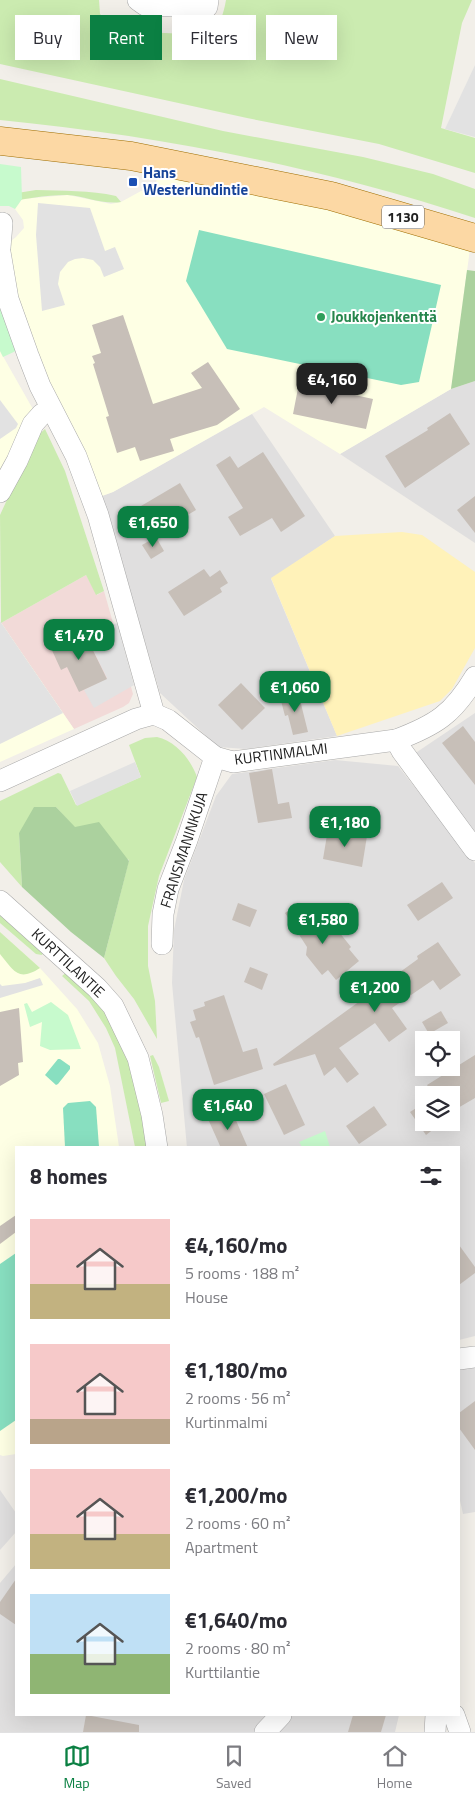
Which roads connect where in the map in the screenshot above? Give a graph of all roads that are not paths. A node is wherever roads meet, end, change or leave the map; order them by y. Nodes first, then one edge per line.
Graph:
1 (208, 0) edge
2 (143, 2) edge
3 (0, 141) edge
4 (2, 223) dead end
5 (475, 238) edge
6 (0, 250) edge
7 (52, 411) junction
8 (0, 492) edge
9 (475, 677) edge
10 (154, 714) junction
11 (396, 740) junction
12 (215, 757) junction
13 (0, 782) edge
14 (475, 850) edge
15 (0, 901) edge
16 (162, 944) dead end
17 (157, 1146) edge
18 (475, 1357) edge
19 (460, 1359) edge
20 (280, 1716) edge
21 (436, 1716) edge
22 (454, 1716) edge
23 (265, 1732) edge
24 (435, 1732) edge
25 (460, 1732) edge

1 - 2 street
3 - 5 main road, 1130
4 - 6 street
6 - 7 street
7 - 8 street
7 - 10 street
9 - 11 street, KURTINMALMI
10 - 12 street, KURTINMALMI
10 - 13 street
11 - 12 street, KURTINMALMI
11 - 14 street
12 - 16 street, FRANSMANINKUJA
15 - 17 street, KURTTILANTIE
18 - 19 street
20 - 23 street
21 - 24 street
22 - 25 street

